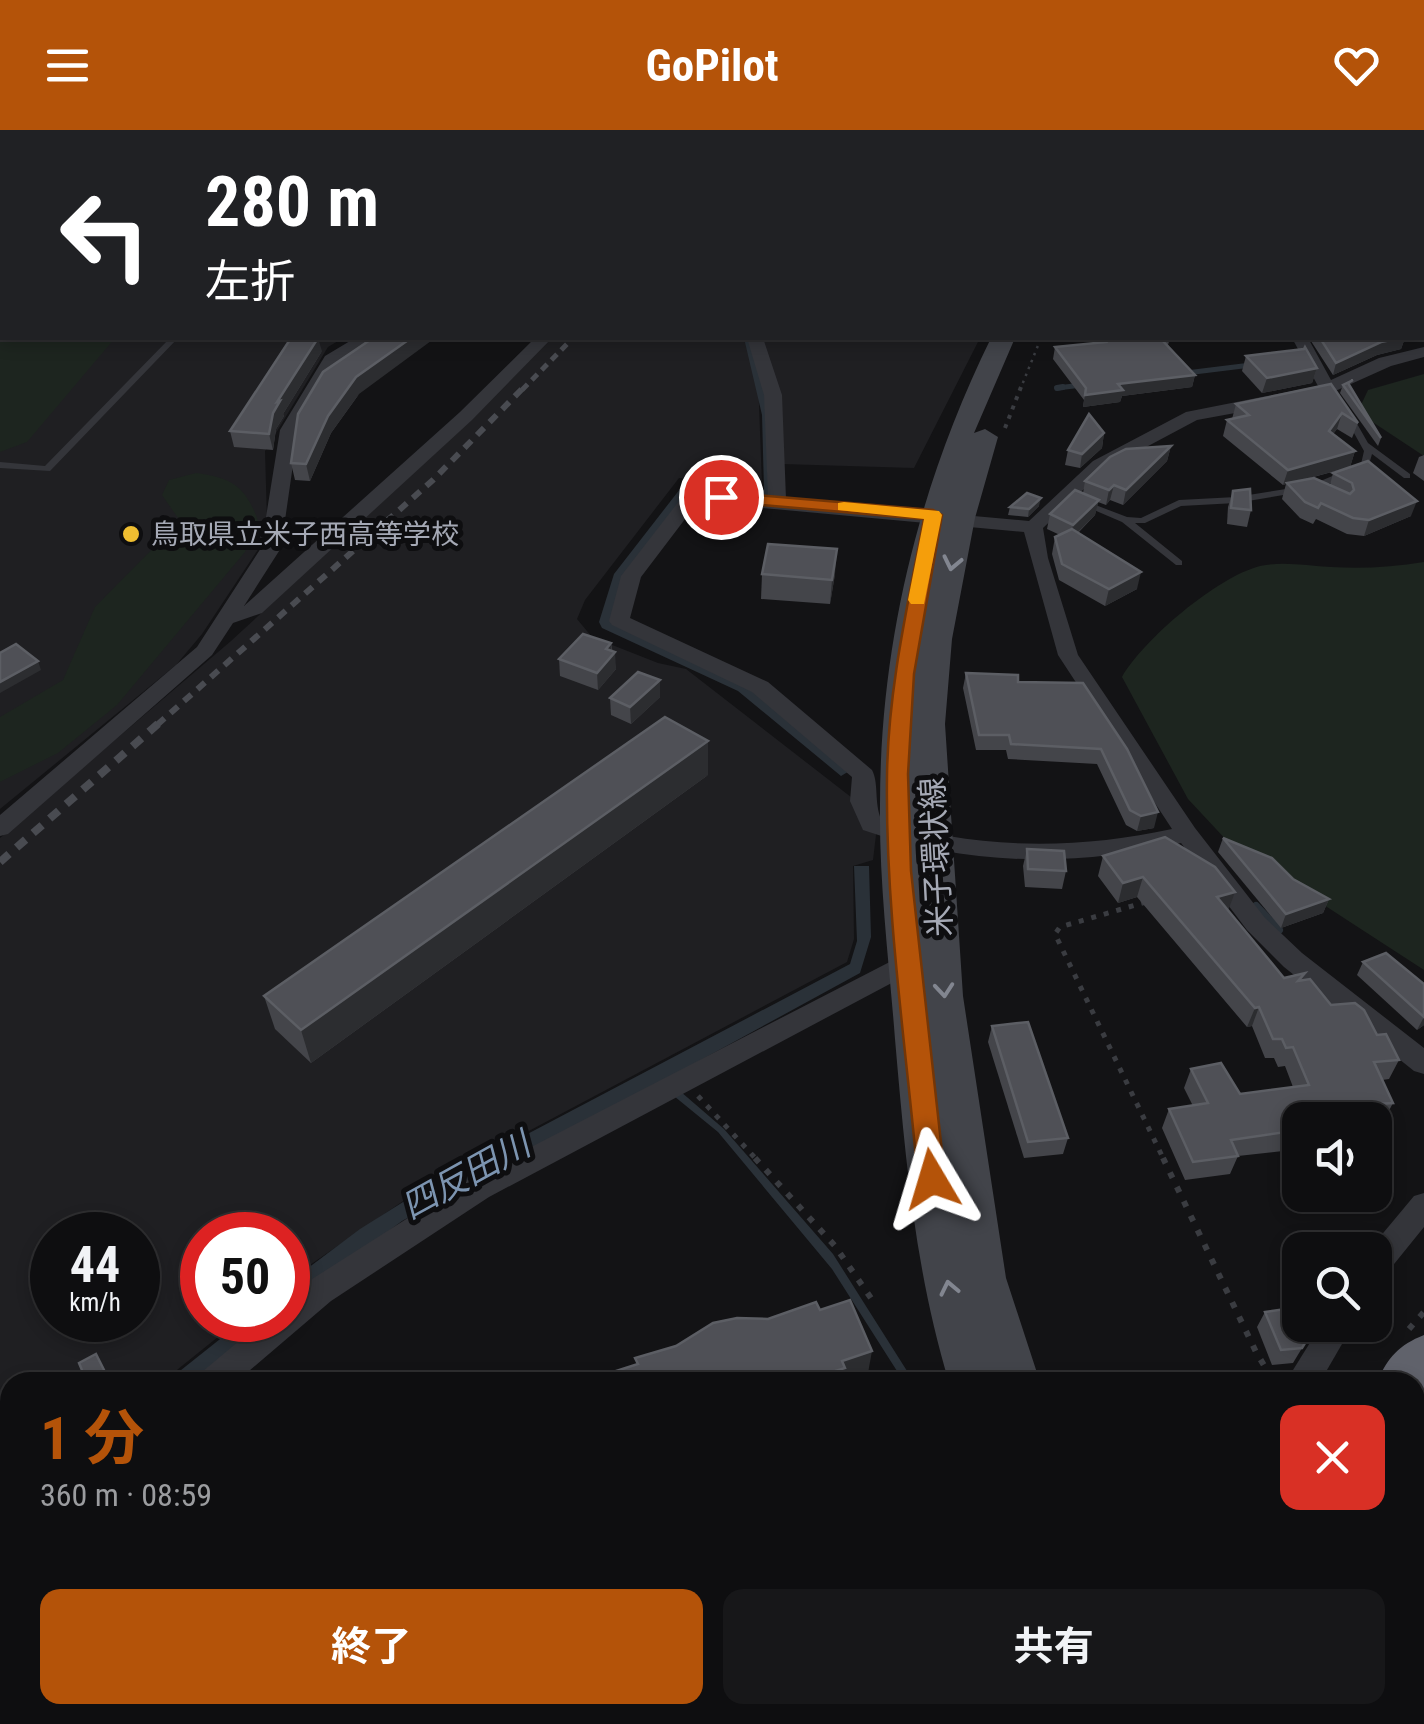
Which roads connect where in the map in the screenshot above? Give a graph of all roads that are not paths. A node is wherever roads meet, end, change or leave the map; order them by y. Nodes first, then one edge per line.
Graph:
1 (172, 340) edge
2 (363, 340) edge
3 (542, 340) edge
4 (757, 340) edge
5 (1002, 340) edge
6 (1024, 340) edge
7 (1301, 340) edge
8 (1424, 352) edge
9 (1330, 392) junction
10 (1341, 405) edge
11 (1365, 445) junction
12 (0, 464) edge
13 (1407, 476) dead end
14 (1311, 487) junction
15 (1322, 493) edge
16 (1064, 496) junction
17 (777, 500) junction
18 (947, 517) junction
19 (1126, 520) junction
20 (1033, 527) junction
21 (1179, 563) dead end
22 (226, 619) junction
23 (0, 828) edge
24 (1187, 834) junction
25 (898, 836) junction
26 (936, 844) junction
27 (908, 962) junction
28 (1424, 1063) edge
29 (1424, 1205) edge
30 (1392, 1244) edge
31 (310, 1300) edge
32 (261, 1342) edge
33 (1325, 1342) edge
34 (225, 1372) edge
35 (971, 1372) edge
36 (1013, 1372) edge
37 (1303, 1372) edge

1 - 12 lane
2 - 22 street
3 - 22 street
4 - 17 street
5 - 18 main road, 米子環状線
6 - 18 main road, 米子環状線
7 - 9 street
8 - 9 street
9 - 16 street
10 - 11 lane
11 - 13 lane
11 - 14 lane
14 - 15 lane
14 - 19 lane
16 - 19 lane
16 - 20 street
17 - 18 street
17 - 25 street
18 - 20 street
18 - 25 main road, 米子環状線
18 -> 26 main road, 米子環状線
19 - 21 lane
20 - 24 street
22 - 23 street
24 - 26 street
24 - 28 street
25 - 26 street
25 - 27 main road, 米子環状線
26 -> 36 main road, 米子環状線
27 - 31 street
35 -> 27 main road, 米子環状線
29 - 30 street
32 - 34 street
33 - 37 street

